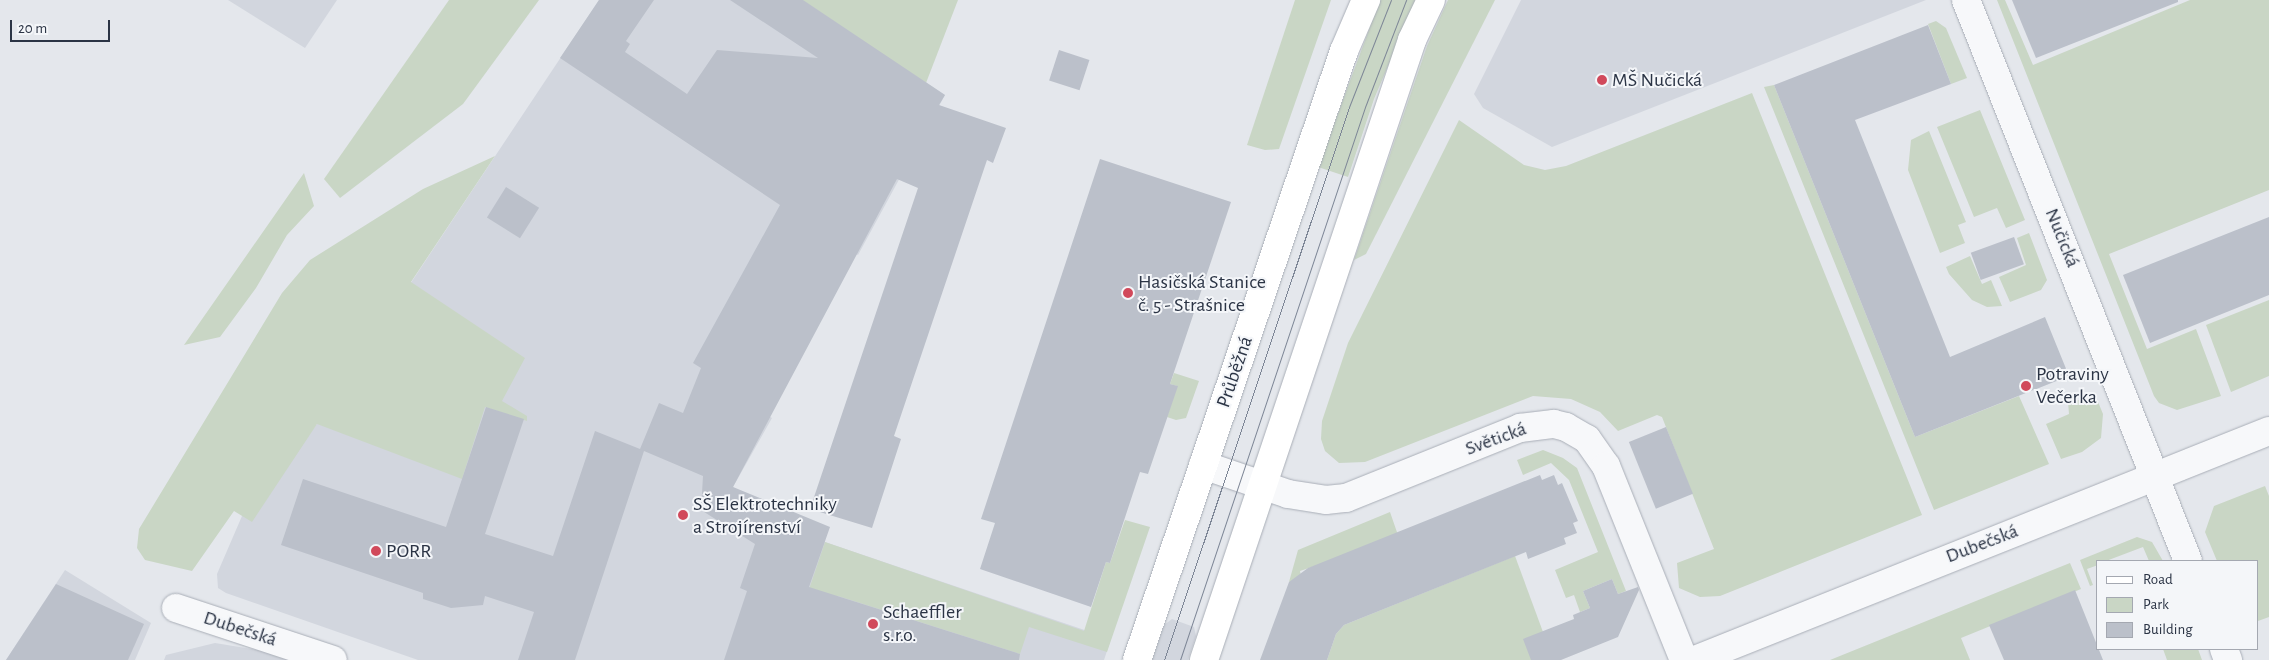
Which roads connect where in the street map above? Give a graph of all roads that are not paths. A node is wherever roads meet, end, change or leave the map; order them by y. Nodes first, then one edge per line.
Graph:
1 (1366, 0) edge
2 (1431, 0) edge
3 (1966, 0) edge
4 (2269, 431) edge
5 (1203, 465) junction
6 (2153, 478) junction
7 (1261, 486) junction
8 (2188, 560) edge
9 (176, 608) dead end
10 (333, 660) edge
11 (1137, 660) edge
12 (1204, 660) edge
13 (1684, 660) edge
14 (1695, 660) edge

1 - 5 main road, Průběžná
2 - 7 main road
3 - 6 street, Nučická
4 - 6 street, Dubečská
5 - 7 street, Světická
5 - 11 main road, Průběžná
6 - 8 street, Nučická
6 - 14 street, Dubečská
7 - 12 main road
7 - 13 street, Světická
9 - 10 street, Dubečská

